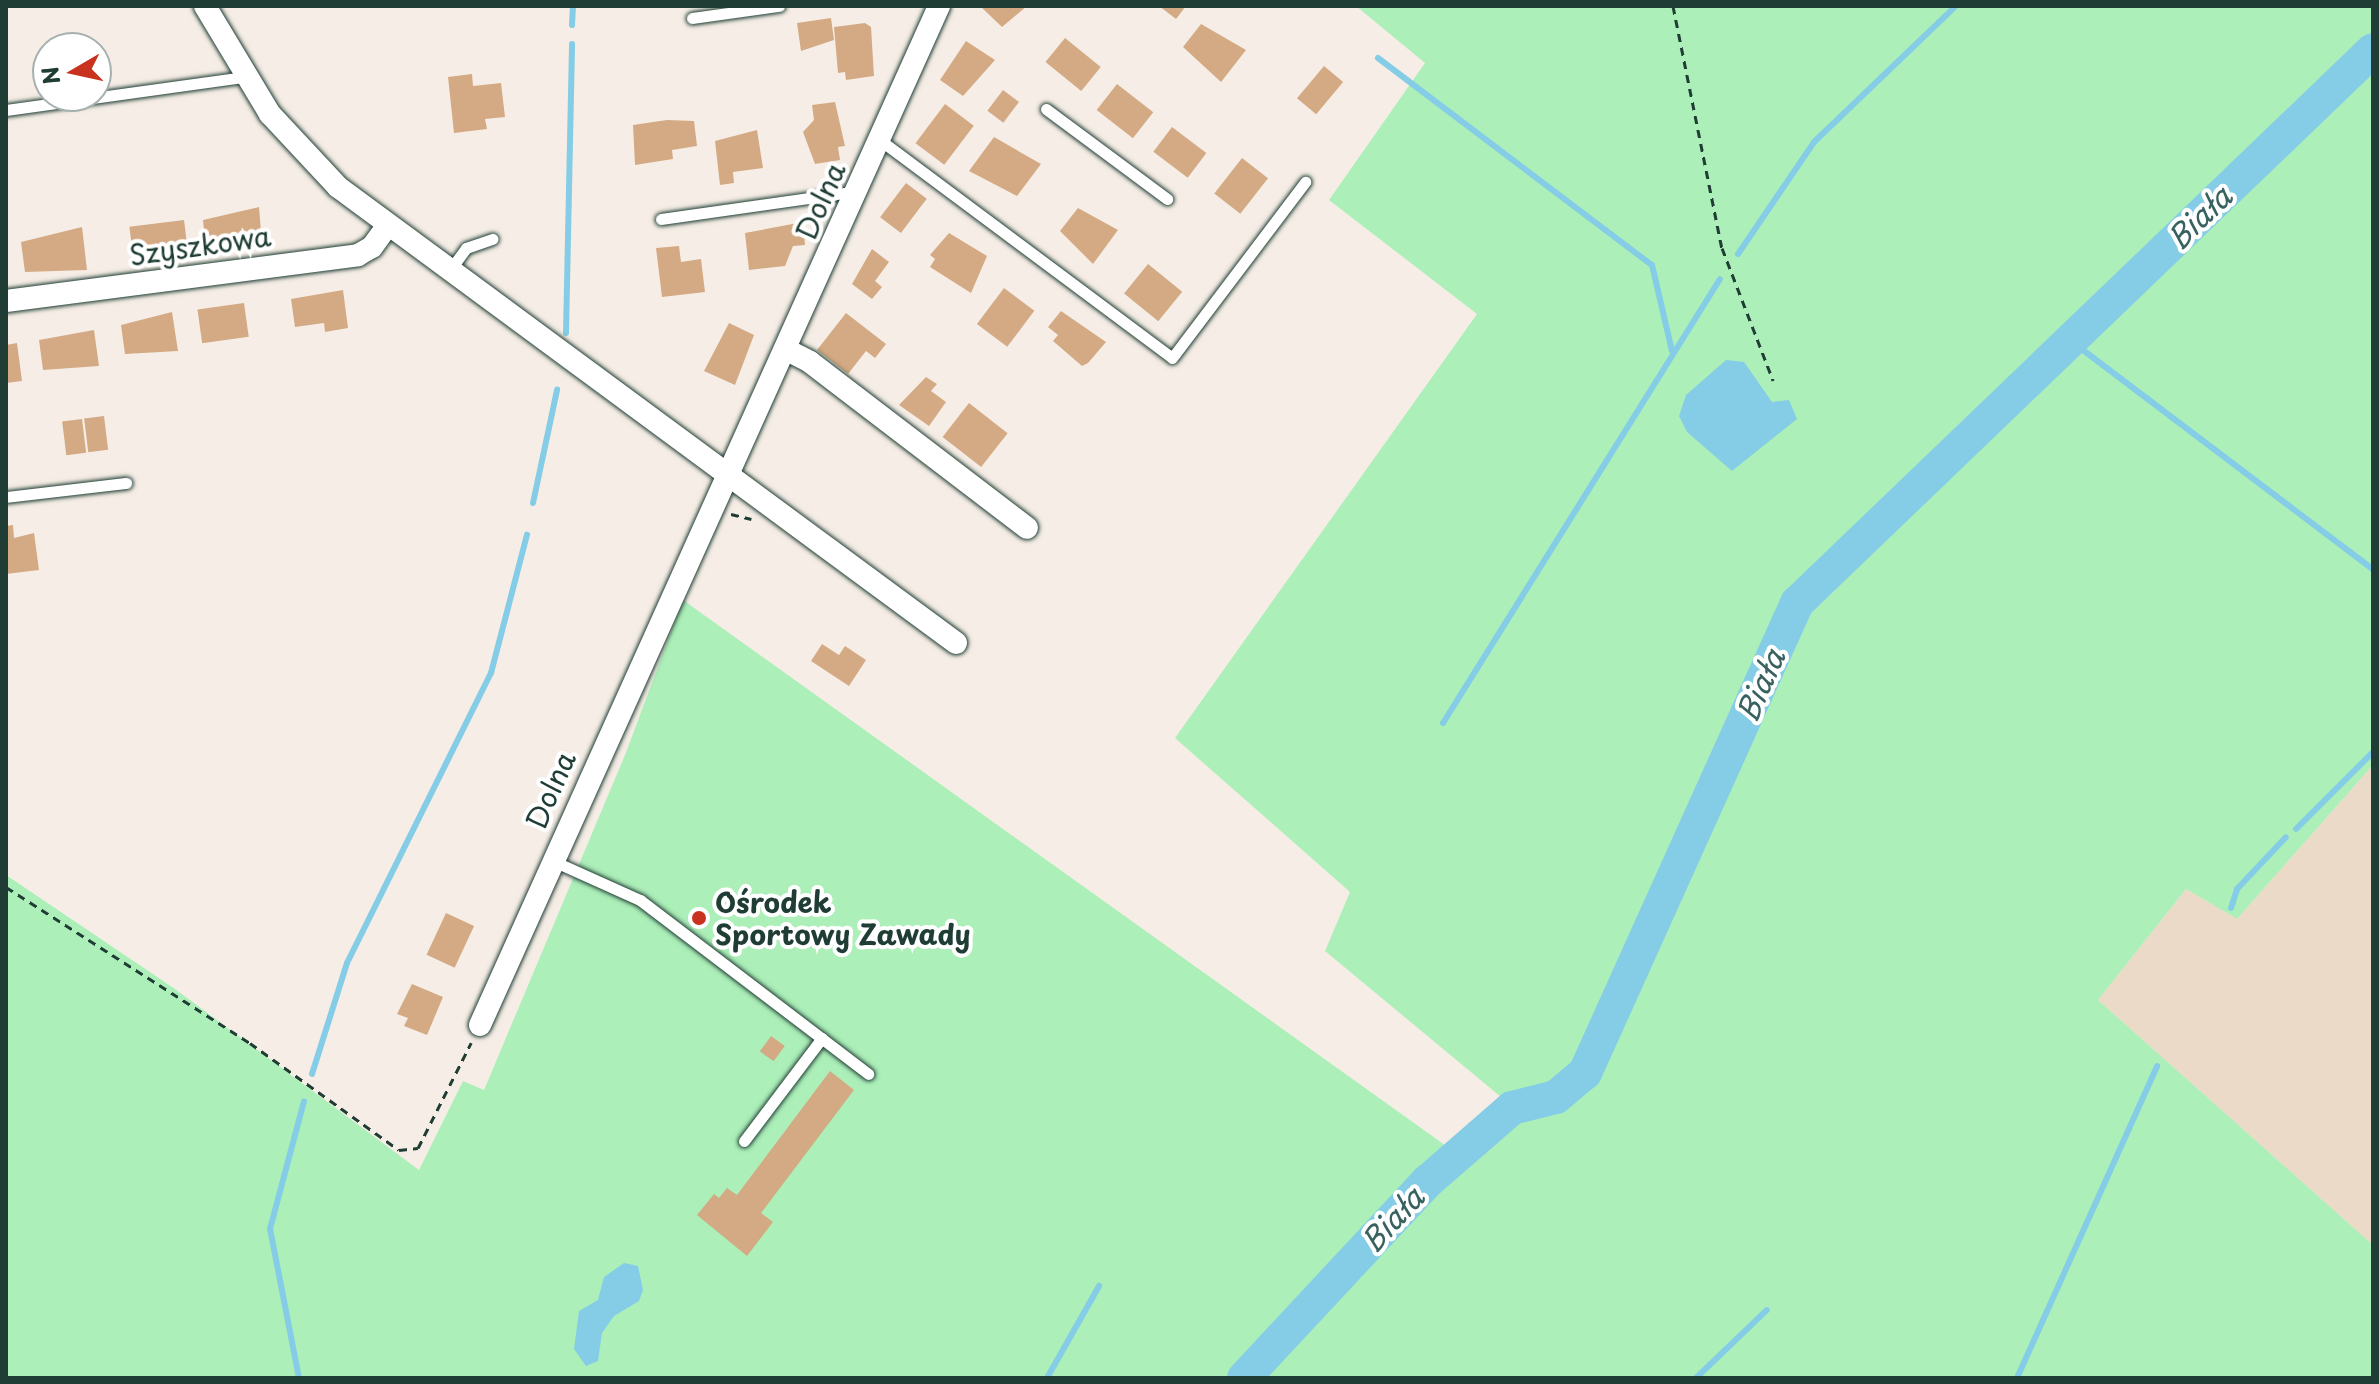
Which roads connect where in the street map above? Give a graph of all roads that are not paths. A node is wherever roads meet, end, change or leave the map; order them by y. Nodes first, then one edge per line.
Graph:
1 (205, 6) edge
2 (779, 6) edge
3 (939, 6) edge
4 (692, 18) dead end
5 (243, 77) junction
6 (1046, 109) dead end
7 (6, 110) edge
8 (880, 140) junction
9 (1305, 182) dead end
10 (857, 191) junction
11 (1167, 199) dead end
12 (661, 219) dead end
13 (388, 225) junction
14 (492, 239) dead end
15 (449, 271) junction
16 (6, 301) edge
17 (785, 349) junction
18 (726, 472) junction
19 (126, 483) dead end
20 (6, 497) edge
21 (1027, 528) dead end
22 (956, 643) dead end
23 (551, 860) junction
24 (480, 1025) road end
25 (822, 1038) junction
26 (868, 1074) dead end
27 (744, 1141) dead end

1 - 5 street
2 - 4 lane
3 - 8 street, Dolna
5 - 7 lane
5 - 13 street
6 - 11 lane
8 - 9 lane
8 - 10 street, Dolna
10 - 12 lane
10 - 17 street, Dolna
13 - 15 street
13 - 16 street, Szyszkowa
14 - 15 lane
15 - 18 street
17 - 18 street, Dolna
17 - 21 street
18 - 22 street
18 - 23 street, Dolna
19 - 20 lane
23 - 24 street, Dolna
23 - 25 lane
25 - 26 lane
25 - 27 lane

